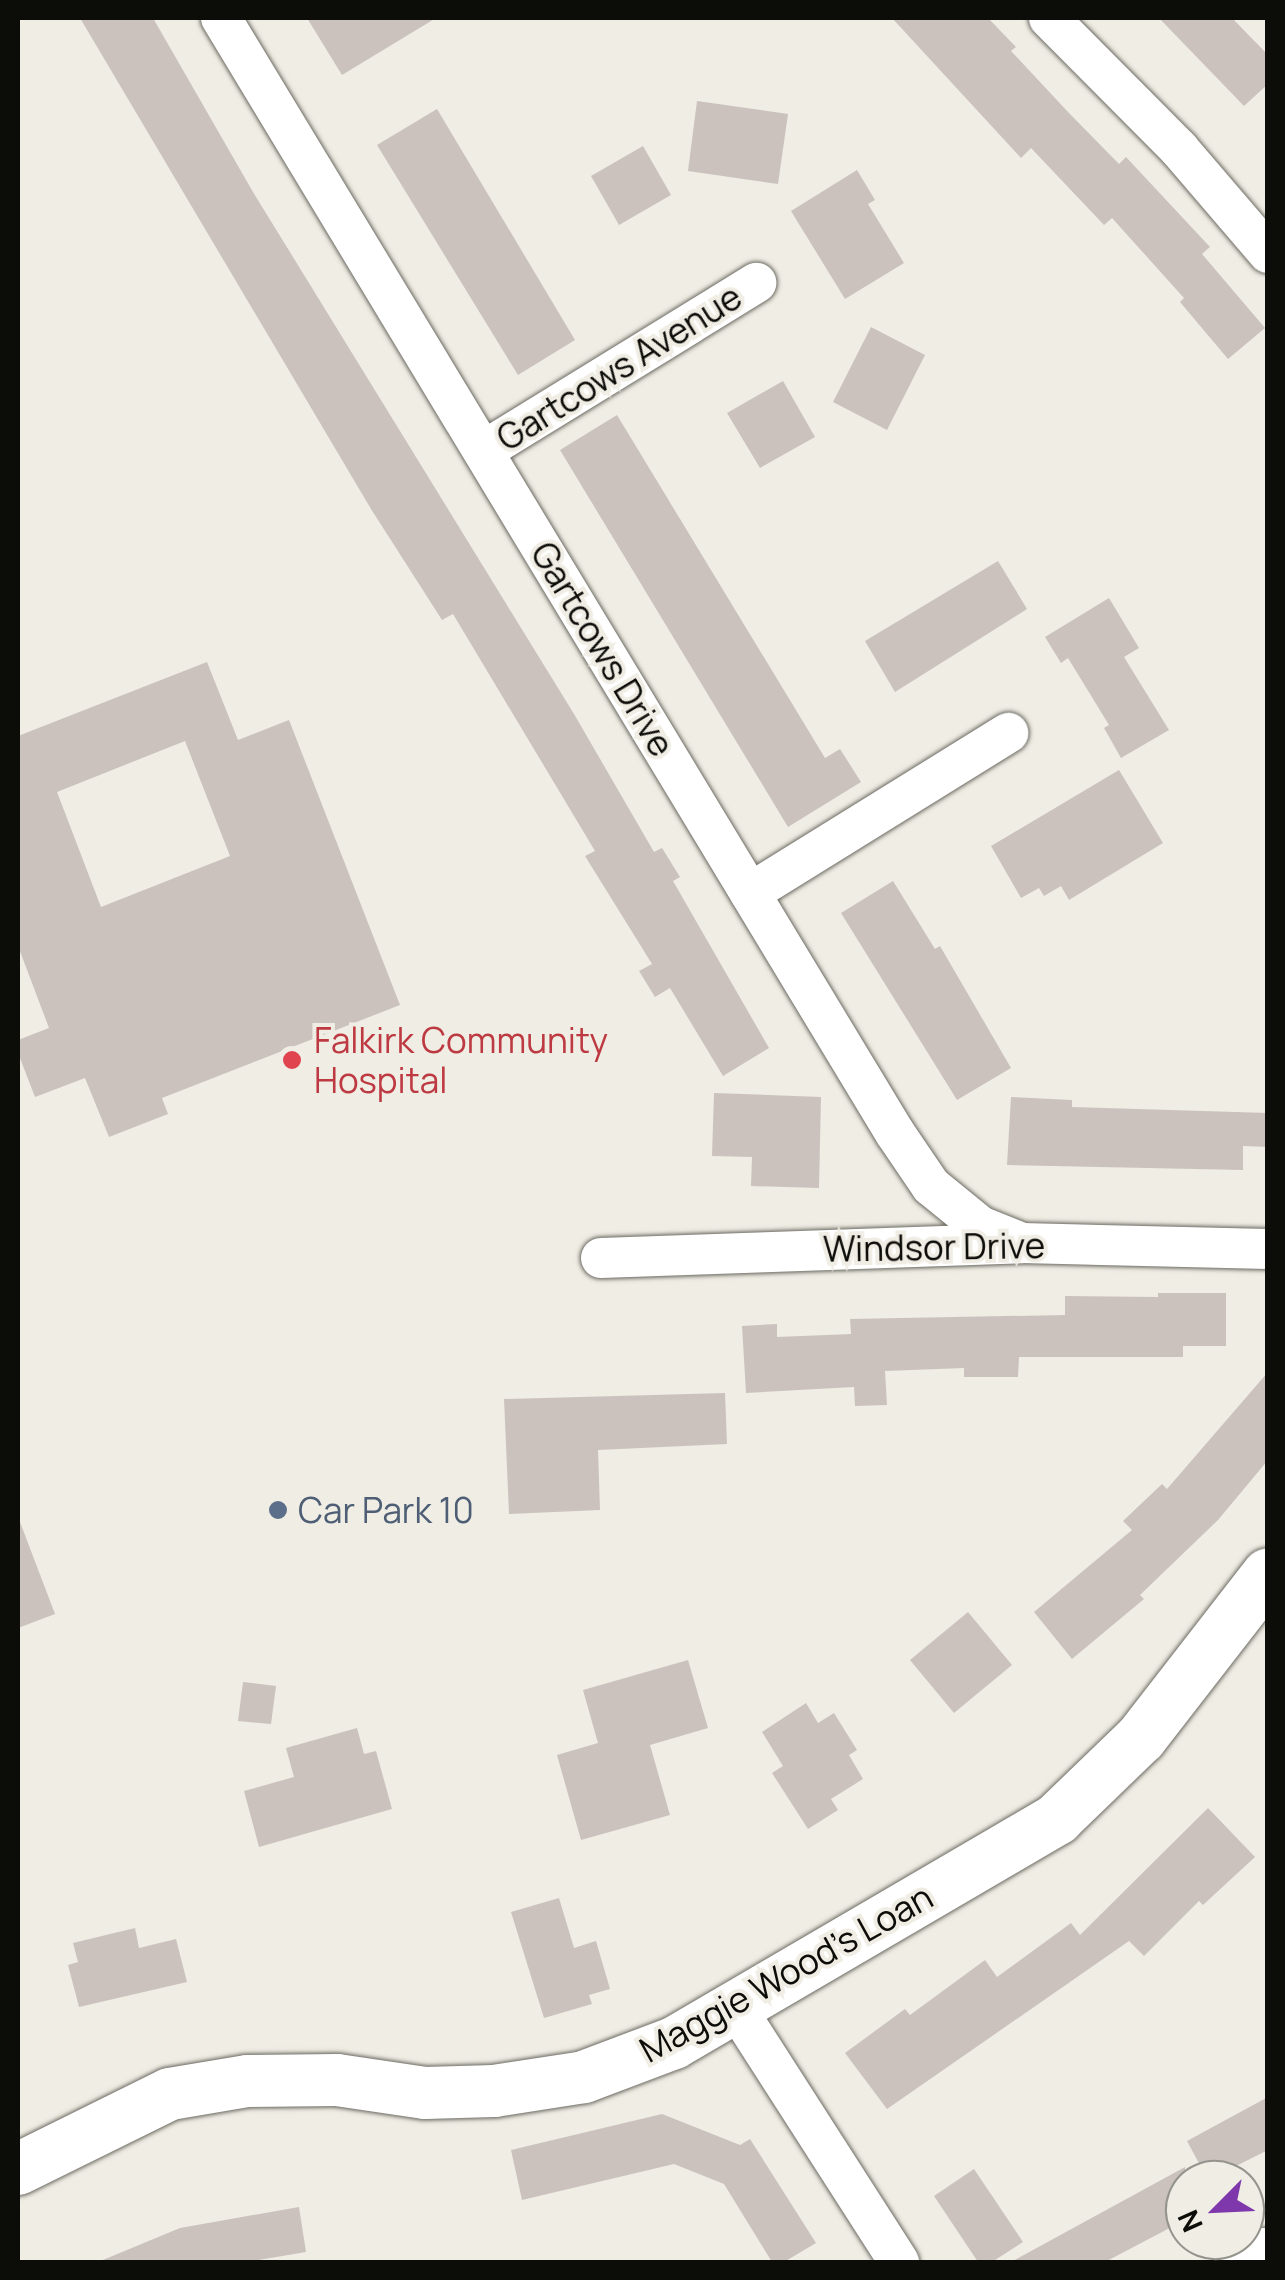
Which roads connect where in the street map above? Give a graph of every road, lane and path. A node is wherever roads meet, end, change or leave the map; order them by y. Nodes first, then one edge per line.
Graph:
1 (222, 18) edge
2 (1049, 18) edge
3 (1268, 253) edge
4 (756, 283) dead end
5 (482, 451) junction
6 (1008, 733) dead end
7 (750, 893) junction
8 (1022, 1243) junction
9 (1268, 1249) edge
10 (601, 1258) dead end
11 (1268, 1574) edge
12 (736, 2008) junction
13 (18, 2169) edge
14 (1268, 2250) edge
15 (899, 2262) edge
16 (1234, 2262) edge

1 - 5 street, Gartcows Drive
2 - 3 street
4 - 5 street, Gartcows Avenue
5 - 7 street, Gartcows Drive
6 - 7 street
7 - 8 street, Gartcows Drive
8 - 9 street, Windsor Drive
8 - 10 street, Windsor Drive
11 - 12 street, Maggie Wood's Loan
12 - 13 street, Maggie Wood's Loan
12 - 15 street
14 - 16 street

